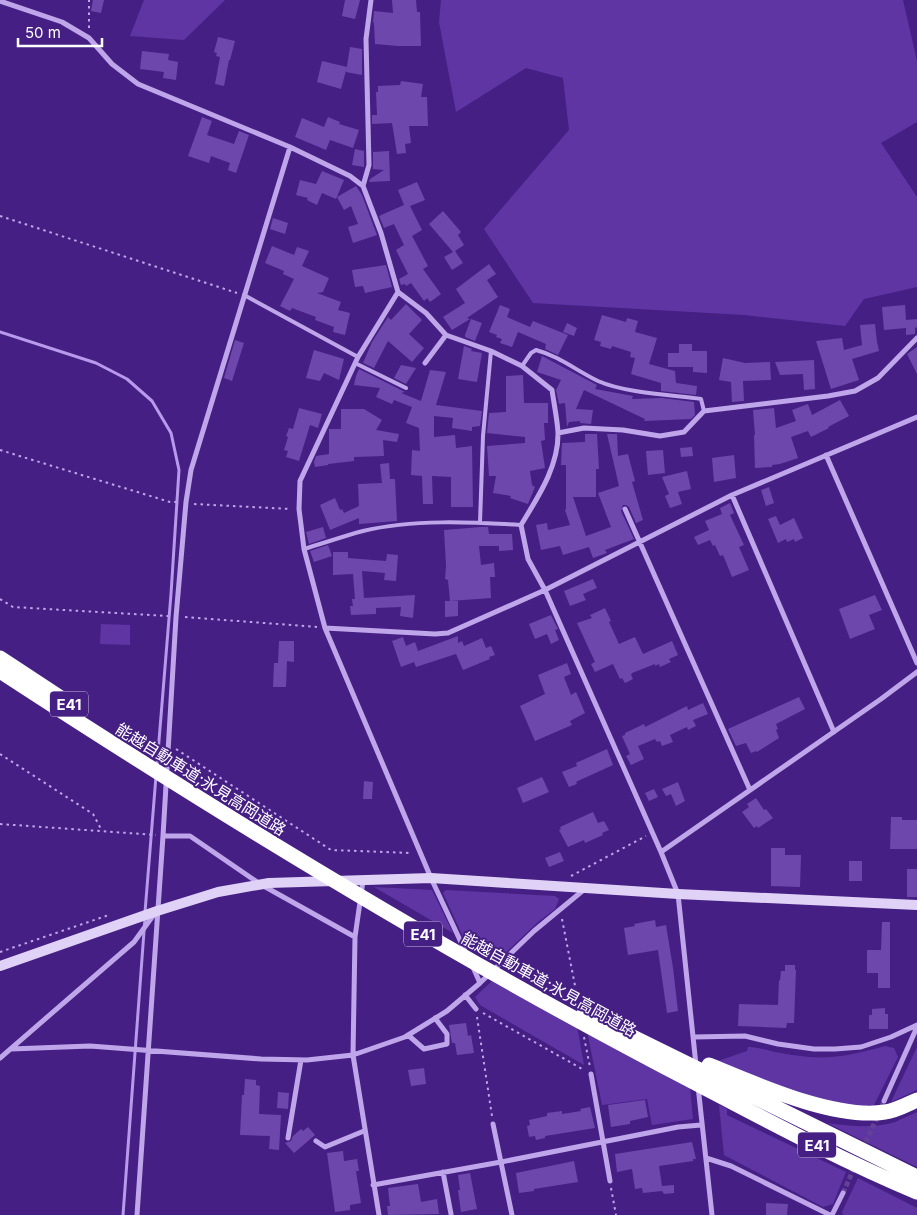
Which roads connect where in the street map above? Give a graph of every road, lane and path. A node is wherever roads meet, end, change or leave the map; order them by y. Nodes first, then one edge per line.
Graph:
1 (89, 0) edge
2 (371, 0) edge
3 (0, 1) edge
4 (88, 38) junction
5 (290, 147) junction
6 (363, 186) junction
7 (0, 216) edge
8 (398, 292) junction
9 (244, 295) junction
10 (446, 335) junction
11 (917, 338) edge
12 (491, 351) junction
13 (358, 357) junction
14 (355, 363) junction
15 (425, 363) dead end
16 (522, 366) junction
17 (406, 388) dead end
18 (704, 411) junction
19 (917, 417) edge
20 (558, 433) junction
21 (0, 450) edge
22 (826, 455) junction
23 (732, 495) junction
24 (183, 502) junction
25 (299, 509) junction
26 (625, 509) dead end
27 (480, 522) junction
28 (521, 525) junction
29 (641, 542) junction
30 (304, 549) junction
31 (545, 590) junction
32 (0, 599) edge
33 (176, 617) junction
34 (325, 628) junction
35 (0, 658) edge
36 (917, 663) edge
37 (0, 671) edge
38 (917, 672) edge
39 (834, 732) junction
40 (168, 743) junction
41 (0, 754) edge
42 (137, 755) junction
43 (750, 790) junction
44 (0, 824) edge
45 (102, 831) junction
46 (652, 832) junction
47 (163, 836) junction
48 (661, 852) junction
49 (421, 853) junction
50 (431, 878) junction
51 (363, 880) junction
52 (260, 884) junction
53 (567, 887) junction
54 (586, 888) junction
55 (678, 894) junction
56 (917, 905) edge
57 (157, 910) junction
58 (560, 910) junction
59 (112, 914) dead end
60 (355, 938) junction
61 (0, 952) edge
62 (0, 966) edge
63 (480, 983) junction
64 (465, 995) junction
65 (578, 1004) dead end
66 (476, 1009) junction
67 (435, 1018) junction
68 (917, 1026) edge
69 (582, 1030) dead end
70 (408, 1035) junction
71 (694, 1037) junction
72 (11, 1049) junction
73 (148, 1051) junction
74 (353, 1055) junction
75 (0, 1058) edge
76 (301, 1060) junction
77 (591, 1074) junction
78 (721, 1083) junction
79 (917, 1100) edge
80 (884, 1101) tunnel mouth
81 (493, 1124) joint
82 (701, 1125) junction
83 (364, 1131) junction
84 (288, 1138) dead end
85 (316, 1140) dead end
86 (602, 1142) junction
87 (706, 1158) junction
88 (501, 1162) junction
89 (443, 1172) junction
90 (917, 1177) edge
91 (610, 1181) joint
92 (373, 1185) junction
93 (843, 1193) tunnel mouth
94 (917, 1193) edge
95 (451, 1214) edge
96 (137, 1215) edge
97 (379, 1215) edge
98 (512, 1215) edge
99 (616, 1215) edge
100 (712, 1215) edge
101 (831, 1215) edge

1 - 4 path
2 - 6 street
3 - 4 street
4 - 5 street
5 - 6 street
5 - 9 street
6 - 8 street
7 - 9 path
8 - 10 street
8 - 13 street
9 - 13 lane
9 - 24 street
10 - 12 street
10 - 15 street
11 - 18 street
12 - 16 street
12 - 27 lane
13 - 14 street
14 - 17 lane
14 - 25 street
16 - 18 lane
16 - 20 street
18 - 20 street
19 - 22 street
20 - 28 street
21 - 24 path
22 - 23 street
22 - 36 street
23 - 29 street
23 - 39 street
24 - 25 path
24 - 33 street
25 - 30 street
26 - 29 street
27 - 28 lane
27 - 30 lane
28 - 31 street
29 - 31 street
29 - 43 street
30 - 34 street
31 - 34 street
31 - 46 street
32 - 33 path
33 - 34 path
33 - 40 street
34 - 49 street
35 - 42 highway, 能越自動車道;氷見高岡道路 / E41
37 - 42 highway, 能越自動車道;氷見高岡道路 / E41
38 - 39 street
39 - 43 street
40 - 47 street
40 - 49 path
41 - 45 path
42 - 78 highway, 能越自動車道;氷見高岡道路 / E41
42 - 78 highway, 能越自動車道;氷見高岡道路 / E41
43 - 48 street
44 - 45 path
45 - 47 path
46 - 48 street
46 - 53 path
47 - 52 street
47 - 57 street
48 - 55 street
49 - 50 street
50 - 51 street
50 - 53 street
50 - 63 street
51 - 52 street
51 - 60 street
52 - 57 street
52 - 60 street
53 - 54 street
54 - 55 street
54 - 58 street
55 - 56 street
55 - 71 street
57 - 62 street
57 - 72 street
57 - 73 street
58 - 63 street
58 - 65 path
59 - 61 path
60 - 74 street
63 - 64 street
64 - 66 street
64 - 67 street
66 - 77 path
66 - 81 path
67 - 70 street
67 - 70 street
68 - 71 street
68 - 80 street
69 - 77 path
70 - 74 street
71 - 82 street
72 - 73 street
72 - 75 street
73 - 76 street
73 - 96 street
74 - 76 street
74 - 83 street
76 - 84 street
77 - 86 street
78 - 79 highway
78 - 90 highway, 能越自動車道;氷見高岡道路 / E41
78 - 94 highway, 能越自動車道;氷見高岡道路 / E41
81 - 88 street
82 - 86 street
82 - 87 street
83 - 85 street
83 - 92 street
86 - 88 street
86 - 91 street
87 - 100 street
87 - 101 street
88 - 89 street
88 - 98 street
89 - 92 street
89 - 95 street
91 - 99 path
92 - 97 street
93 - 101 street

